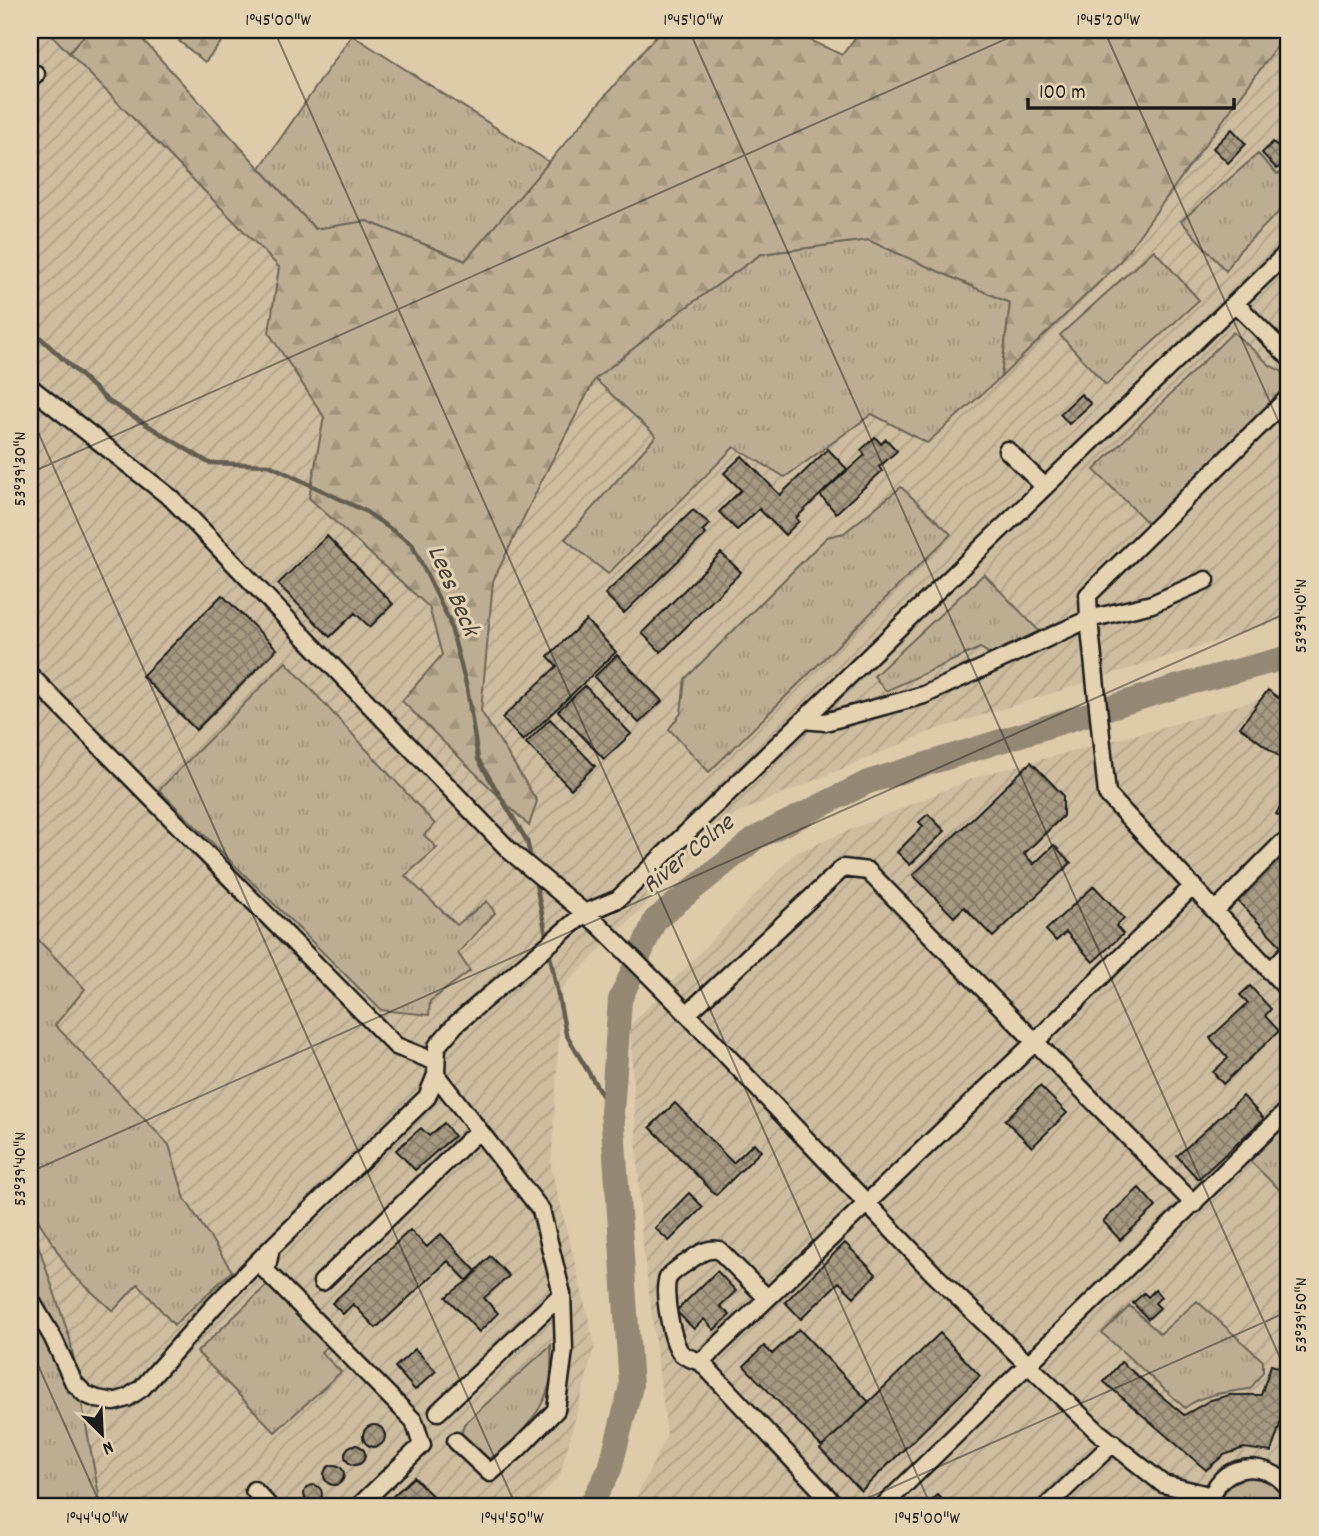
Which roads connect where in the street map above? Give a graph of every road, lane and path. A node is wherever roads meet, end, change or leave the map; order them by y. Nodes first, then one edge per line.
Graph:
1 (1289, 251) edge
2 (1235, 303) junction
3 (1289, 357) edge
4 (30, 387) edge
5 (1289, 397) edge
6 (1007, 450) dead end
7 (1045, 487) junction
8 (1206, 580) dead end
9 (1089, 619) junction
10 (30, 675) edge
11 (803, 720) junction
12 (1289, 845) edge
13 (1193, 886) junction
14 (1215, 911) junction
15 (585, 913) junction
16 (1289, 952) edge
17 (1270, 971) junction
18 (1289, 991) edge
19 (687, 1014) junction
20 (1034, 1043) junction
21 (436, 1068) junction
22 (1289, 1109) edge
23 (478, 1130) junction
24 (867, 1203) junction
25 (1194, 1204) junction
26 (271, 1248) junction
27 (322, 1282) dead end
28 (562, 1294) junction
29 (767, 1298) junction
30 (30, 1299) edge
31 (701, 1362) junction
32 (1028, 1364) junction
33 (438, 1412) dead end
34 (456, 1441) dead end
35 (1113, 1443) junction
36 (1282, 1474) edge
37 (1289, 1489) edge
38 (254, 1490) dead end
39 (30, 1497) edge
40 (1212, 1501) edge
41 (40, 1506) edge
42 (269, 1506) edge
43 (359, 1506) edge
44 (836, 1506) edge
45 (883, 1506) edge
46 (1046, 1506) edge

1 - 2 lane
2 - 3 lane
2 - 7 lane
4 - 15 lane
5 - 9 lane
6 - 7 lane
7 - 11 lane
8 - 9 lane
9 - 11 lane
9 - 13 lane
10 - 21 lane
11 - 15 lane
12 - 14 lane
13 - 14 lane
13 - 20 lane
14 - 17 lane
15 - 19 lane
15 - 21 lane
16 - 17 lane
17 - 18 lane
19 - 20 lane
19 - 24 lane
20 - 24 lane
20 - 25 lane
21 - 23 lane
21 - 26 lane
22 - 25 lane
23 - 27 lane
23 - 28 lane
24 - 29 lane
24 - 32 lane
25 - 32 lane
26 - 30 lane
26 - 43 lane
28 - 33 lane
28 - 34 lane
29 - 31 lane
29 - 31 lane
31 - 44 lane
32 - 35 lane
32 - 45 lane
35 - 40 lane
35 - 46 lane
36 - 37 lane
36 - 40 lane
38 - 42 lane
39 - 41 path

